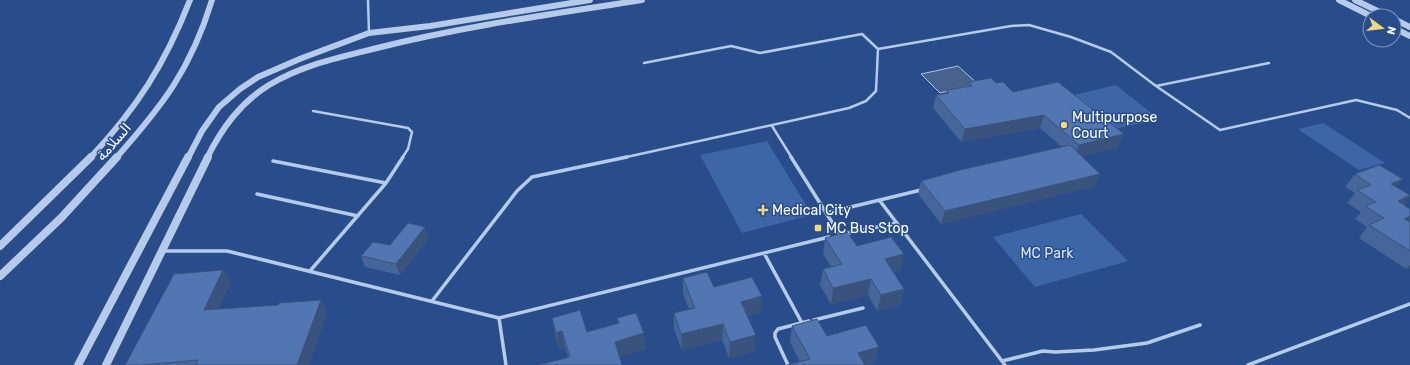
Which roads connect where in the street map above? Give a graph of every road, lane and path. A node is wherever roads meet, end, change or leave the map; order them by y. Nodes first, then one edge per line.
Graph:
1 (190, 0) edge
2 (212, 0) edge
3 (368, 0) edge
4 (590, 0) edge
5 (642, 0) edge
6 (1339, 0) edge
7 (1355, 0) edge
8 (1372, 8) edge
9 (1362, 12) edge
10 (369, 33) junction
11 (878, 49) junction
12 (302, 58) junction
13 (644, 63) dead end
14 (1269, 63) dead end
15 (312, 65) junction
16 (1156, 86) junction
17 (313, 111) dead end
18 (1410, 118) edge
19 (772, 126) junction
20 (273, 161) dead end
21 (386, 183) junction
22 (925, 189) edge
23 (257, 194) dead end
24 (880, 201) junction
25 (826, 213) junction
26 (358, 216) junction
27 (897, 223) junction
28 (840, 235) junction
29 (0, 246) edge
30 (162, 251) junction
31 (764, 253) junction
32 (310, 271) junction
33 (0, 276) edge
34 (432, 301) junction
35 (1410, 304) edge
36 (863, 308) dead end
37 (500, 318) junction
38 (802, 323) junction
39 (1200, 325) dead end
40 (1003, 363) edge
41 (78, 365) edge
42 (106, 365) edge
43 (506, 365) edge
44 (788, 365) edge
45 (1248, 365) edge

1 - 29 street, السلامة
2 - 33 street, السلامة
3 - 10 lane
4 - 10 street
5 - 15 street
6 - 9 street
7 - 8 street
10 - 12 street
11 - 13 lane
11 - 16 lane
11 - 19 lane
12 - 15 street
12 - 41 street
14 - 16 lane
15 - 30 street
16 - 18 lane
17 - 21 lane
19 - 25 lane
19 - 34 lane
20 - 21 lane
21 - 26 lane
22 - 24 lane
23 - 26 lane
24 - 25 lane
24 - 27 lane
25 - 28 lane
26 - 32 lane
27 - 28 lane
27 - 40 lane
28 - 31 lane
30 - 32 lane
30 - 42 street
31 - 37 lane
31 - 38 lane
32 - 34 lane
34 - 37 lane
35 - 45 lane
36 - 38 lane
37 - 43 lane
38 - 44 lane
39 - 40 lane

